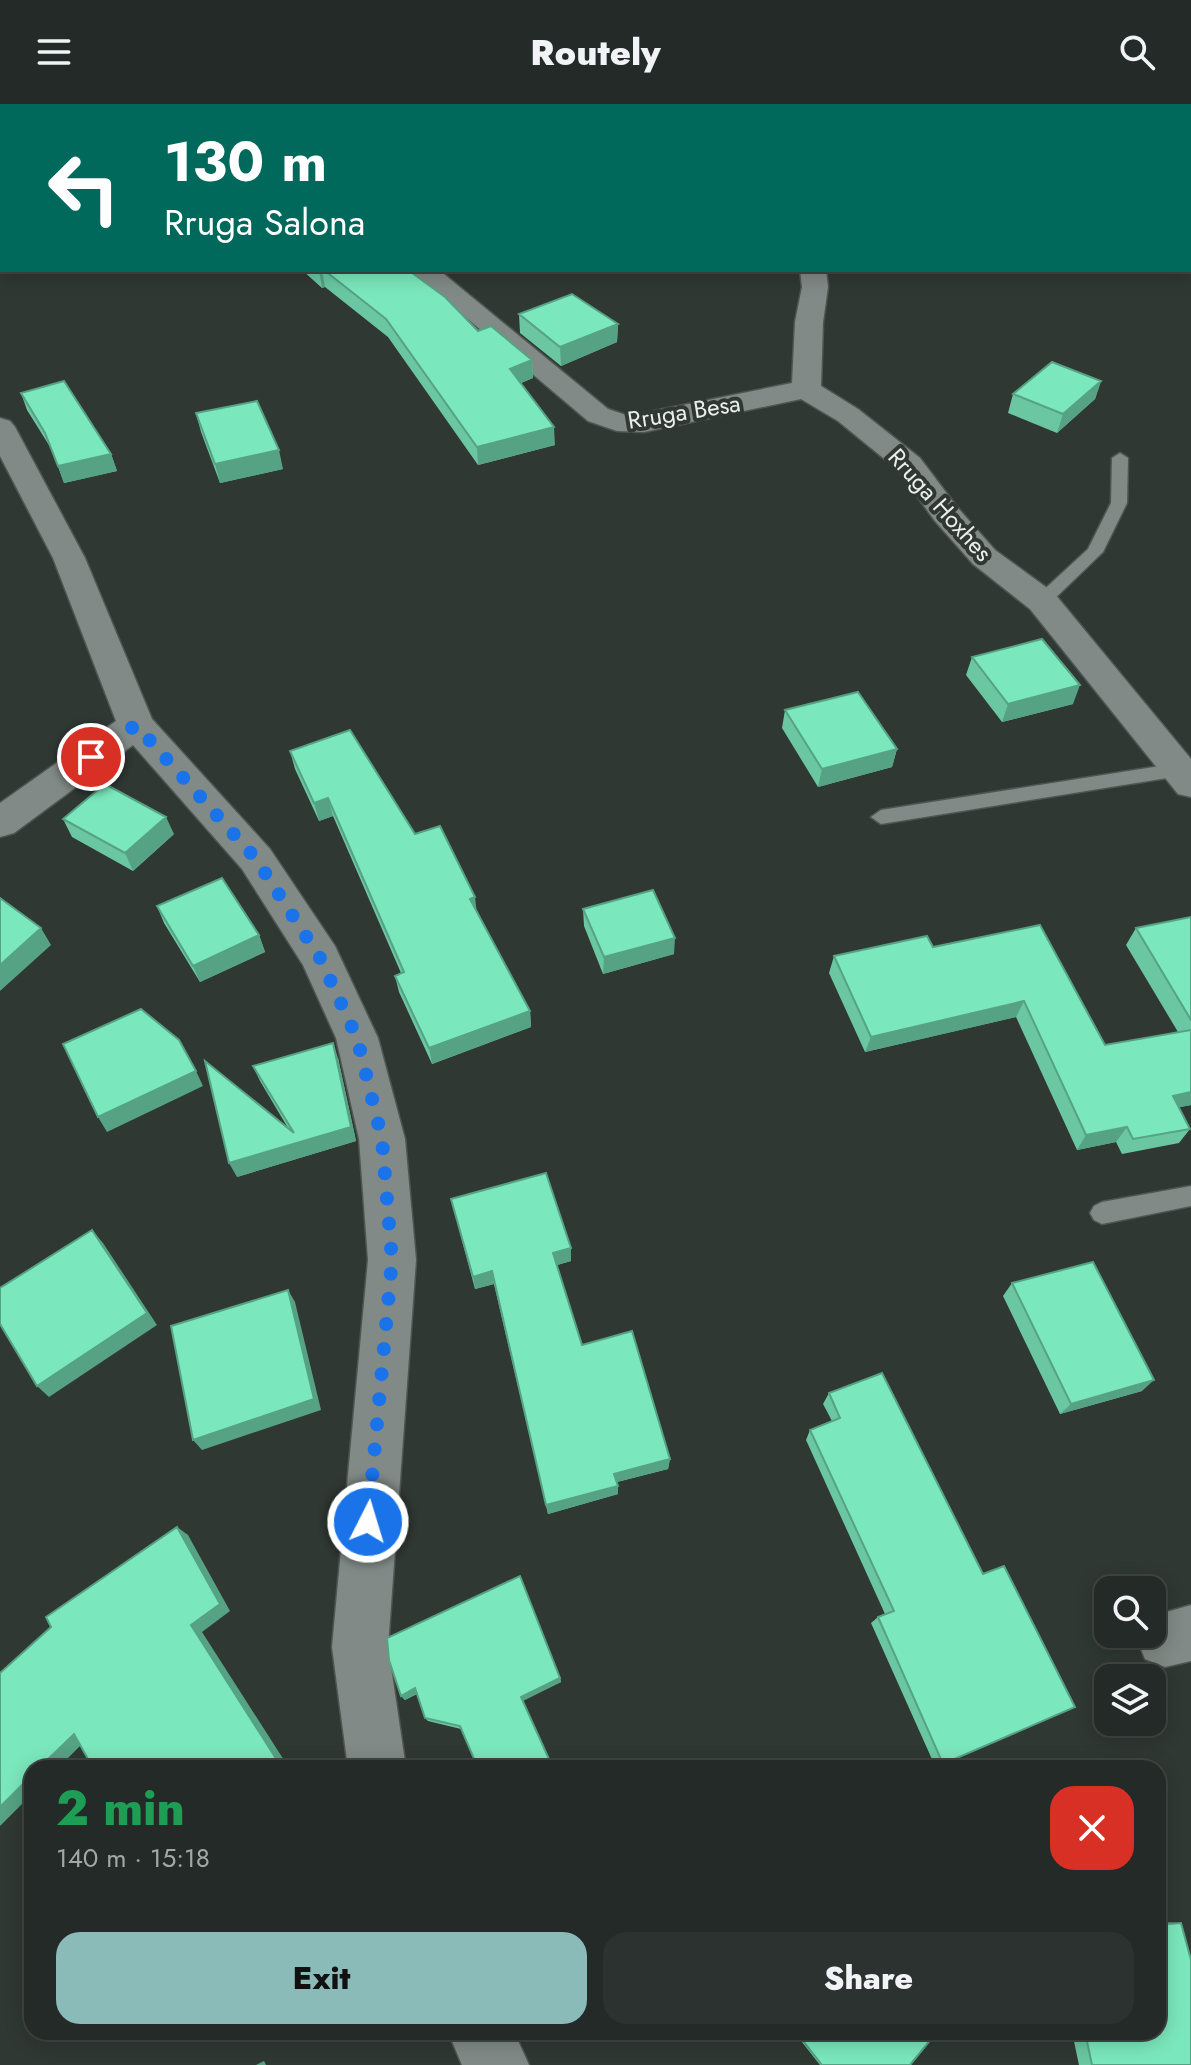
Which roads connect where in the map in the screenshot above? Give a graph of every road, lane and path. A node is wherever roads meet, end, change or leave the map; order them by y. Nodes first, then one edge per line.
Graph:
1 (425, 272) edge
2 (793, 272) edge
3 (814, 278) edge
4 (806, 389) junction
5 (0, 427) edge
6 (1120, 458) dead end
7 (1042, 601) junction
8 (136, 725) junction
9 (1185, 777) edge
10 (881, 817) dead end
11 (0, 823) edge
12 (1191, 1196) edge
13 (1102, 1213) dead end
14 (376, 1760) edge
15 (484, 2040) edge
16 (496, 2065) edge

1 - 4 street, Rruga Besa
2 - 3 street
3 - 4 street
4 - 7 street, Rruga Hoxhes
5 - 8 street
6 - 7 lane
7 - 9 street, Rruga Hoxhes
8 - 11 street
8 - 14 street
9 - 10 lane
12 - 13 lane
15 - 16 street

